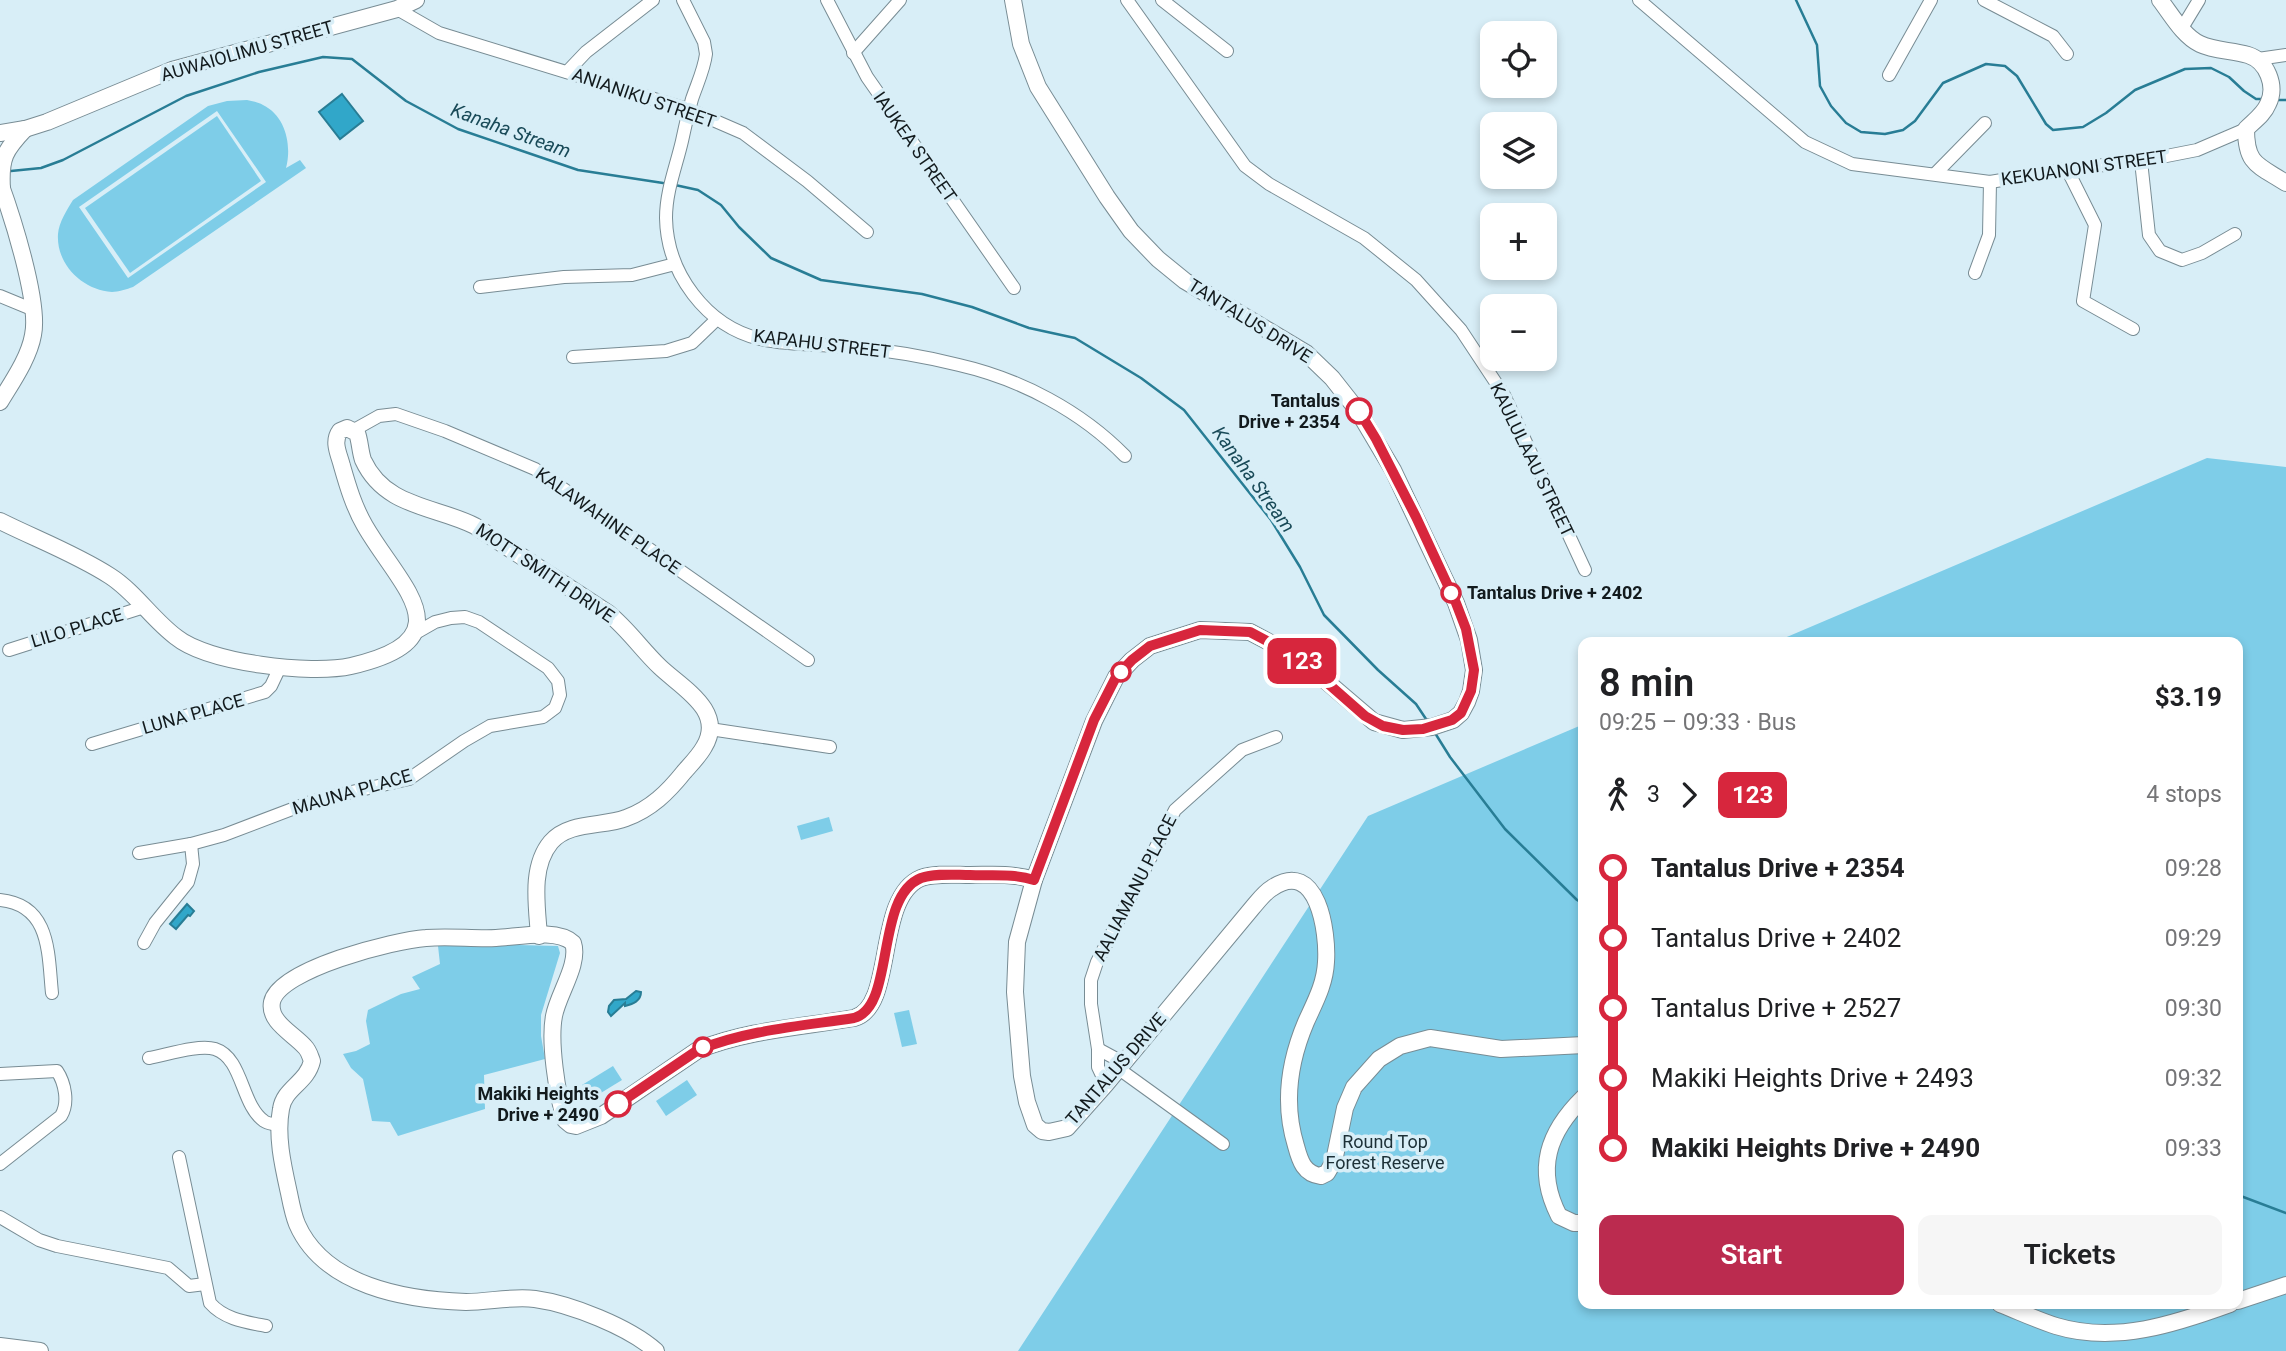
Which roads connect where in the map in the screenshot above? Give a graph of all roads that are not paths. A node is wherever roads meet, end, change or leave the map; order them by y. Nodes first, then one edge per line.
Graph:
1 (416, 0) edge
2 (653, 0) edge
3 (683, 0) edge
4 (827, 0) edge
5 (900, 0) edge
6 (1013, 0) edge
7 (1127, 0) edge
8 (1639, 0) edge
9 (1931, 0) edge
10 (1984, 0) edge
11 (2160, 0) edge
12 (2199, 0) edge
13 (1171, 3) edge
14 (397, 9) junction
15 (2182, 28) junction
16 (1227, 51) dead end
17 (853, 53) junction
18 (2067, 54) dead end
19 (2286, 55) edge
20 (2258, 59) junction
21 (567, 72) junction
22 (1889, 75) dead end
23 (690, 110) junction
24 (1985, 123) dead end
25 (2246, 129) junction
26 (25, 130) junction
27 (0, 133) edge
28 (2141, 161) junction
29 (2067, 169) junction
30 (1935, 174) junction
31 (1990, 182) junction
32 (2286, 183) edge
33 (1, 186) edge
34 (867, 232) dead end
35 (2235, 234) dead end
36 (675, 264) junction
37 (1975, 273) dead end
38 (480, 286) dead end
39 (1014, 288) dead end
40 (0, 296) edge
41 (34, 310) junction
42 (717, 319) junction
43 (2133, 329) dead end
44 (573, 357) dead end
45 (0, 402) edge
46 (354, 430) junction
47 (1125, 456) dead end
48 (0, 521) edge
49 (1585, 570) dead end
50 (144, 607) junction
51 (414, 634) junction
52 (9, 650) dead end
53 (808, 660) dead end
54 (280, 667) junction
55 (710, 729) junction
56 (1276, 737) dead end
57 (92, 744) dead end
58 (830, 747) dead end
59 (191, 844) junction
60 (139, 853) dead end
61 (1034, 880) junction
62 (0, 900) edge
63 (539, 936) junction
64 (144, 943) dead end
65 (52, 993) dead end
66 (1578, 1045) edge
67 (1098, 1049) junction
68 (149, 1058) dead end
69 (1121, 1066) junction
70 (0, 1074) edge
71 (1106, 1084) junction
72 (1578, 1103) edge
73 (280, 1126) junction
74 (1223, 1144) dead end
75 (179, 1157) dead end
76 (0, 1164) edge
77 (0, 1217) edge
78 (1578, 1223) edge
79 (205, 1284) junction
80 (2286, 1285) edge
81 (2243, 1299) edge
82 (2013, 1309) edge
83 (2216, 1309) edge
84 (266, 1326) dead end
85 (0, 1346) edge
86 (40, 1351) edge
87 (656, 1351) edge

1 - 14 street, AUWAIOLIMU STREET
2 - 21 street
3 - 23 street, KAPAHU STREET
4 - 17 street, IAUKEA STREET
5 - 17 street
6 - 61 street, TANTALUS DRIVE
7 - 49 street, KAULULAAU STREET
8 - 30 street, KEKUANONI STREET
9 - 22 street
10 - 18 street
11 - 15 street
12 - 15 street
13 - 16 street
14 - 21 street, ANIANIKU STREET
14 - 26 street, AUWAIOLIMU STREET
15 - 20 street
17 - 39 street, IAUKEA STREET
19 - 20 street
20 - 25 street
21 - 23 street, ANIANIKU STREET
23 - 34 street, ANIANIKU STREET
23 - 36 street, KAPAHU STREET
24 - 30 street
25 - 28 street, KEKUANONI STREET
25 - 32 street
26 - 27 street, AUWAIOLIMU STREET
26 - 33 street
28 - 29 street, KEKUANONI STREET
28 - 35 street
29 - 31 street, KEKUANONI STREET
29 - 43 street
30 - 31 street, KEKUANONI STREET
31 - 37 street
33 - 41 street
36 - 38 street
36 - 42 street, KAPAHU STREET
40 - 41 street
41 - 45 street
42 - 44 street
42 - 47 street, KAPAHU STREET
46 - 51 street
46 - 53 street, KALAWAHINE PLACE
46 - 55 street, MOTT SMITH DRIVE
48 - 50 street
50 - 52 street, LILO PLACE
50 - 54 street
51 - 54 street
51 - 59 street, MAUNA PLACE
54 - 57 street, LUNA PLACE
55 - 58 street
55 - 63 street
56 - 67 street, AALIAMANU PLACE
59 - 60 street, MAUNA PLACE
59 - 64 street
61 - 63 street
61 - 71 street, TANTALUS DRIVE
62 - 65 street
63 - 73 street
66 - 69 street, TANTALUS DRIVE
67 - 69 street
67 - 71 street, AALIAMANU PLACE
68 - 73 street
69 - 71 street, TANTALUS DRIVE
69 - 74 street
70 - 76 street
72 - 78 street
73 - 87 street
75 - 79 street
77 - 79 street
79 - 84 street
80 - 81 street
82 - 83 street
85 - 86 street

